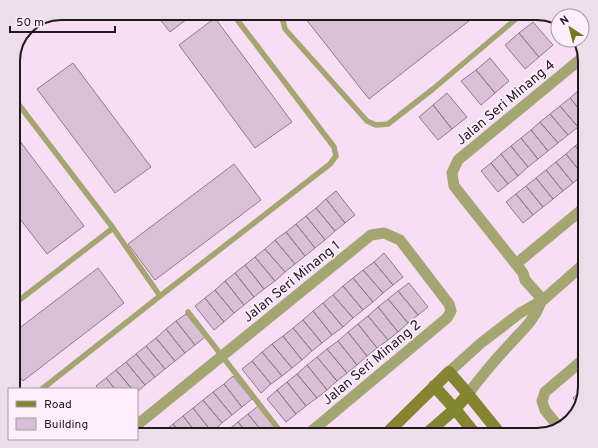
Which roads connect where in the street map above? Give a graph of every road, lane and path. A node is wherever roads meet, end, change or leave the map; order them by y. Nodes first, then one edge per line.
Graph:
1 (237, 20) edge
2 (283, 20) edge
3 (515, 20) edge
4 (578, 61) edge
5 (20, 105) edge
6 (578, 214) edge
7 (113, 228) junction
8 (520, 268) junction
9 (578, 269) edge
10 (160, 296) junction
11 (544, 299) junction
12 (20, 300) edge
13 (452, 311) joint
14 (188, 312) dead end
15 (222, 356) junction
16 (578, 364) edge
17 (449, 372) junction
18 (434, 386) junction
19 (43, 388) edge
20 (468, 394) junction
21 (455, 409) junction
22 (138, 424) edge
23 (556, 424) edge
24 (278, 428) edge
25 (315, 428) edge
26 (392, 428) edge
27 (433, 428) edge
28 (470, 428) edge
29 (495, 428) edge

1 - 10 lane
2 - 3 lane
4 - 8 street, Jalan Seri Minang 4
5 - 7 lane
6 - 8 street
7 - 10 lane
7 - 12 lane
8 - 11 street
8 - 11 street
9 - 11 street
10 - 19 lane
11 - 17 street
11 - 20 street
13 - 15 street, Jalan Seri Minang 1
13 - 25 street, Jalan Seri Minang 2
14 - 15 lane
15 - 22 street, Jalan Seri Minang 1
15 - 24 lane
16 - 23 street
17 - 18 main road
17 - 20 main road
18 - 21 main road
18 - 26 main road
20 - 21 main road
20 - 29 main road
21 - 27 main road
21 - 28 main road

